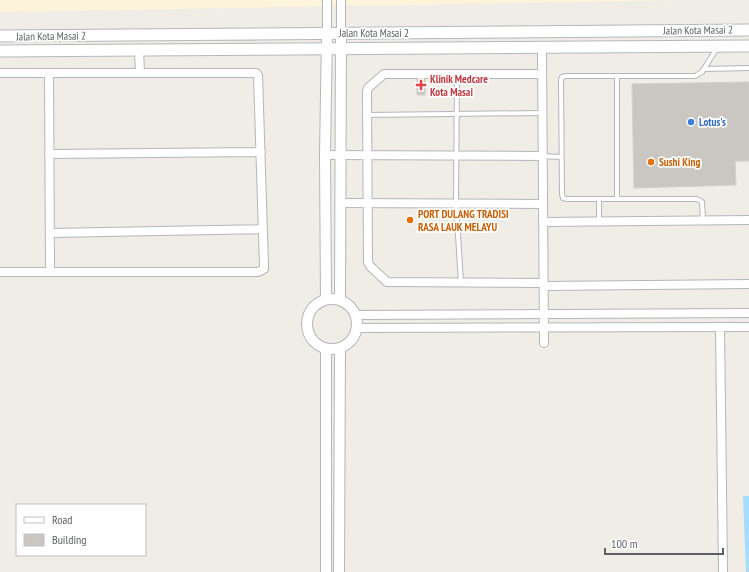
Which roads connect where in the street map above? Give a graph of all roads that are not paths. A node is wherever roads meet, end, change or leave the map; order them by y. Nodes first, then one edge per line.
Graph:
1 (327, 0) edge
2 (341, 0) edge
3 (749, 30) edge
4 (327, 33) junction
5 (341, 33) junction
6 (0, 36) edge
7 (719, 46) junction
8 (749, 46) edge
9 (542, 47) junction
10 (327, 48) junction
11 (341, 48) junction
12 (139, 50) junction
13 (0, 51) edge
14 (749, 68) edge
15 (704, 69) junction
16 (0, 73) edge
17 (49, 73) junction
18 (140, 73) junction
19 (542, 74) junction
20 (457, 75) junction
21 (617, 76) junction
22 (542, 113) junction
23 (457, 114) junction
24 (367, 115) junction
25 (261, 152) junction
26 (49, 154) junction
27 (325, 155) junction
28 (342, 155) junction
29 (368, 155) junction
30 (456, 156) junction
31 (542, 156) junction
32 (561, 157) junction
33 (599, 199) junction
34 (617, 199) junction
35 (341, 203) junction
36 (368, 203) junction
37 (456, 203) junction
38 (543, 204) junction
39 (703, 220) junction
40 (749, 220) edge
41 (543, 222) junction
42 (599, 222) junction
43 (263, 229) junction
44 (50, 233) junction
45 (0, 272) edge
46 (50, 272) junction
47 (461, 283) junction
48 (544, 284) junction
49 (749, 284) edge
50 (326, 299) junction
51 (340, 300) junction
52 (749, 313) edge
53 (544, 314) junction
54 (356, 315) junction
55 (720, 327) junction
56 (749, 327) edge
57 (357, 328) junction
58 (544, 328) junction
59 (544, 343) dead end
60 (340, 348) junction
61 (326, 349) junction
62 (326, 572) edge
63 (339, 572) edge
64 (723, 572) edge

1 - 4 street
2 - 5 street
3 - 5 main road, Jalan Kota Masai 2
4 - 5 main road, Jalan Kota Masai 2
4 - 6 main road, Jalan Kota Masai 2
4 - 10 street
5 - 11 street
7 - 8 main road, Jalan Kota Masai 2
7 - 9 main road, Jalan Kota Masai 2
7 - 15 lane
9 - 11 main road, Jalan Kota Masai 2
9 - 19 street
10 - 11 main road, Jalan Kota Masai 2
10 - 12 main road, Jalan Kota Masai 2
10 - 27 street
11 - 28 street
12 - 13 main road, Jalan Kota Masai 2
12 - 18 street
14 - 15 lane
15 - 21 lane
16 - 17 street
17 - 18 street
17 - 26 street
18 - 25 street
19 - 20 street
19 - 22 street
20 - 23 lane
20 - 24 street
21 - 32 lane
21 - 34 lane
22 - 23 lane
22 - 31 street
23 - 24 lane
23 - 30 lane
24 - 29 street
25 - 26 street
25 - 43 street
26 - 44 street
27 - 28 street
27 - 50 street
28 - 29 street
28 - 35 street
29 - 30 street
29 - 36 street
30 - 31 street
30 - 37 lane
31 - 32 lane
31 - 38 street
32 - 33 lane
33 - 34 lane
33 - 42 lane
34 - 39 lane
35 - 36 street
35 - 51 street
36 - 37 street
36 - 47 street
37 - 38 street
37 - 47 lane
38 - 41 street
39 - 40 street
39 - 42 street
41 - 42 street
41 - 48 street
43 - 44 street
43 - 46 street
44 - 46 street
45 - 46 street
47 - 48 street
48 - 49 street
48 - 53 street
50 - 51 street
50 - 61 street
51 - 54 street
52 - 53 street
53 - 54 street
53 - 58 street
54 - 57 street
55 - 56 street
55 - 58 street
55 - 64 street
57 - 58 street
57 - 60 street
58 - 59 street
60 - 61 street
60 - 63 street
61 - 62 street

